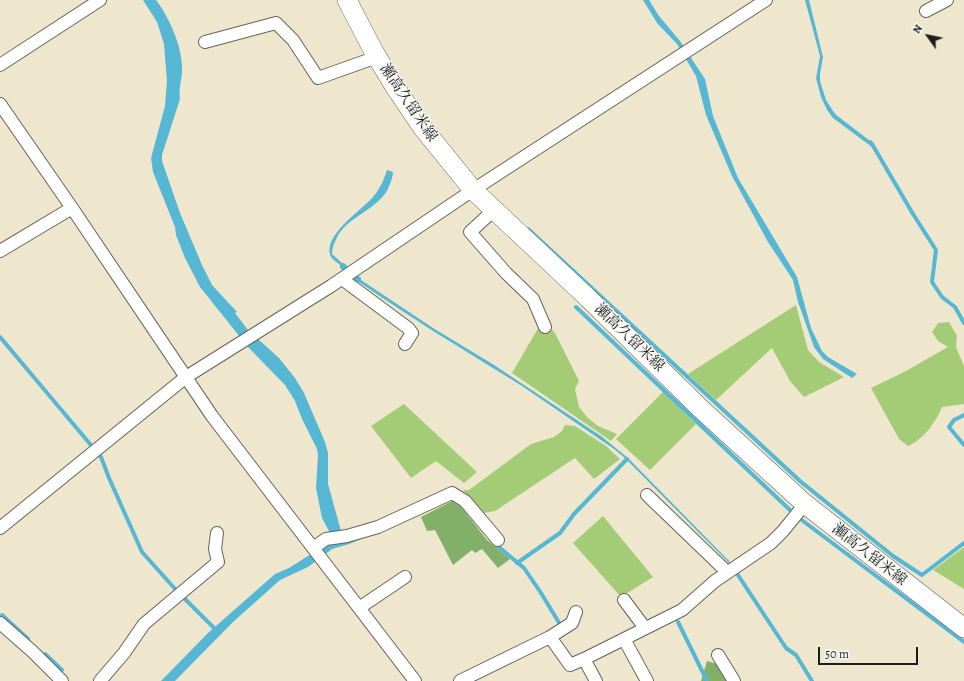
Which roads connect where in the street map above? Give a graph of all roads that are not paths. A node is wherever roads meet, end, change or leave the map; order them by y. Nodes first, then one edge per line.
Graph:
1 (100, 0) edge
2 (347, 0) edge
3 (766, 0) edge
4 (947, 0) edge
5 (926, 11) dead end
6 (205, 42) dead end
7 (377, 57) junction
8 (0, 65) edge
9 (0, 104) edge
10 (473, 190) junction
11 (72, 208) junction
12 (494, 210) junction
13 (0, 251) edge
14 (342, 279) junction
15 (545, 327) dead end
16 (405, 344) dead end
17 (186, 377) junction
18 (647, 495) dead end
19 (805, 504) junction
20 (0, 528) edge
21 (217, 533) dead end
22 (498, 540) dead end
23 (314, 548) junction
24 (726, 572) junction
25 (406, 577) dead end
26 (624, 600) dead end
27 (359, 608) junction
28 (576, 612) dead end
29 (0, 623) edge
30 (645, 628) junction
31 (964, 628) edge
32 (550, 637) junction
33 (624, 639) junction
34 (718, 655) dead end
35 (584, 659) junction
36 (62, 681) edge
37 (100, 681) edge
38 (415, 681) edge
39 (460, 681) edge
40 (596, 681) edge
41 (647, 681) edge
42 (734, 681) edge

1 - 8 street
2 - 7 main road, 瀬高久留米線
3 - 10 street
4 - 5 street
6 - 7 street
7 - 10 main road, 瀬高久留米線
9 - 11 street
10 - 12 main road, 瀬高久留米線
10 - 14 street
11 - 13 street
11 - 17 street
12 - 15 street
12 - 19 main road, 瀬高久留米線
14 - 16 street
14 - 17 street
17 - 20 street
17 - 23 street
18 - 24 street
19 - 24 street
19 - 31 main road, 瀬高久留米線
21 - 37 street
22 - 23 street
23 - 27 street
24 - 30 street
25 - 27 street
26 - 30 street
27 - 38 street
28 - 32 street
29 - 36 street
30 - 33 street
32 - 35 street
32 - 39 street
33 - 35 street
33 - 41 street
34 - 42 street
35 - 40 street

